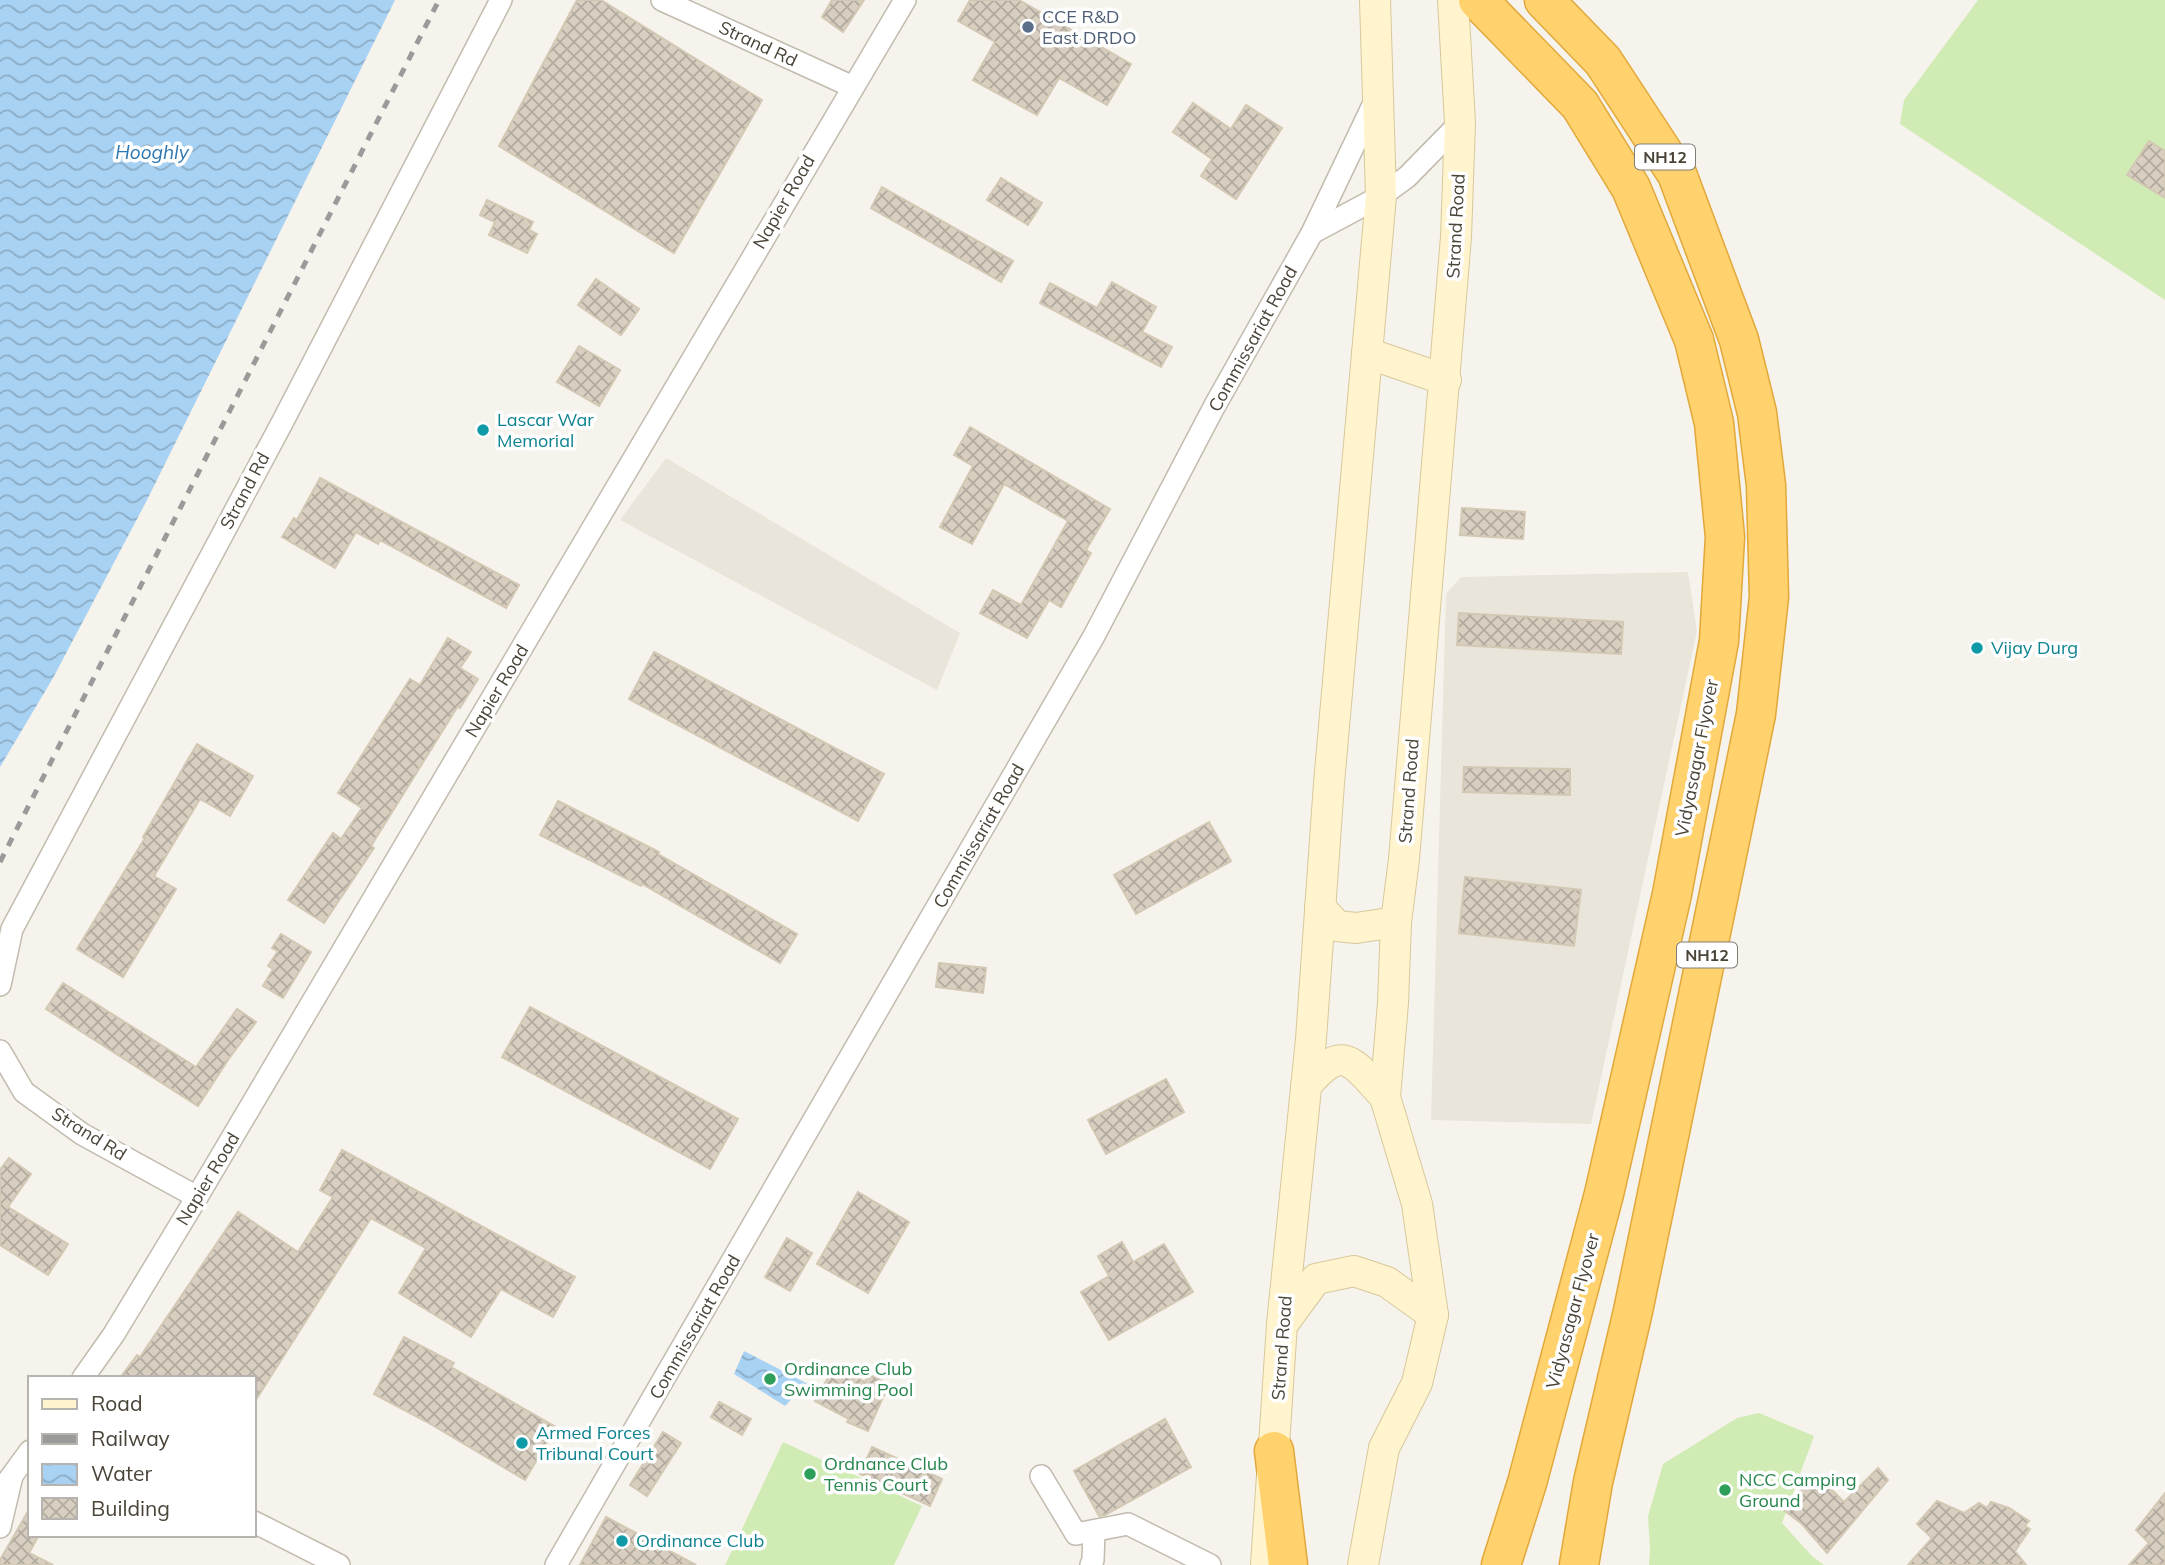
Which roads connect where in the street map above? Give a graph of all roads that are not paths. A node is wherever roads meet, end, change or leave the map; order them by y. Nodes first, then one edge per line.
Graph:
1 (501, 0) edge
2 (662, 0) edge
3 (905, 0) edge
4 (1375, 0) edge
5 (1454, 0) edge
6 (1478, 0) edge
7 (1544, 0) edge
8 (853, 87) junction
9 (1379, 94) junction
10 (1460, 123) junction
11 (1381, 196) junction
12 (1312, 233) junction
13 (1367, 353) junction
14 (1446, 380) junction
15 (1320, 907) junction
16 (1396, 922) junction
17 (0, 985) edge
18 (0, 1051) edge
19 (1306, 1086) junction
20 (1385, 1097) junction
21 (197, 1197) junction
22 (1433, 1315) junction
23 (1282, 1324) junction
24 (84, 1376) edge
25 (1274, 1451) junction
26 (28, 1454) edge
27 (1041, 1476) dead end
28 (1527, 1483) junction
29 (6, 1484) edge
30 (256, 1523) edge
31 (0, 1527) edge
32 (1094, 1531) junction
33 (339, 1565) edge
34 (556, 1565) edge
35 (1091, 1565) edge
36 (1210, 1565) edge
37 (1266, 1565) edge
38 (1288, 1565) edge
39 (1363, 1565) edge
40 (1501, 1565) edge
41 (1514, 1565) edge
42 (1579, 1565) edge

1 - 17 street, Strand Rd
2 - 8 street, Strand Rd
3 - 8 street, Napier Road
4 - 9 main road, Strand Road
5 - 10 main road, Strand Road
6 - 28 highway, Vidyasagar Flyover / NH12
7 - 42 highway, NH12
8 - 21 street, Napier Road
9 - 11 main road, Strand Road
9 - 12 street, Commissariat Road
10 - 11 street
10 - 14 main road, Strand Road
11 - 12 street
11 - 13 main road, Strand Road
12 - 34 street, Commissariat Road
13 - 14 main road
13 - 15 main road, Strand Road
14 - 16 main road, Strand Road
15 - 16 main road
15 - 19 main road, Strand Road
16 - 20 main road, Strand Road
18 - 21 street, Strand Rd
19 - 20 main road
19 - 23 main road, Strand Road
20 - 22 main road, Strand Road
21 - 24 street, Napier Road
22 - 23 main road
22 - 39 main road, Strand Road
23 - 25 main road, Strand Road
25 - 37 main road, Strand Road
25 - 38 highway
26 - 29 street
27 - 32 street
28 - 40 highway, Vidyasagar Flyover / NH12
28 - 41 highway
29 - 31 street
30 - 33 street
32 - 35 street
32 - 36 street

